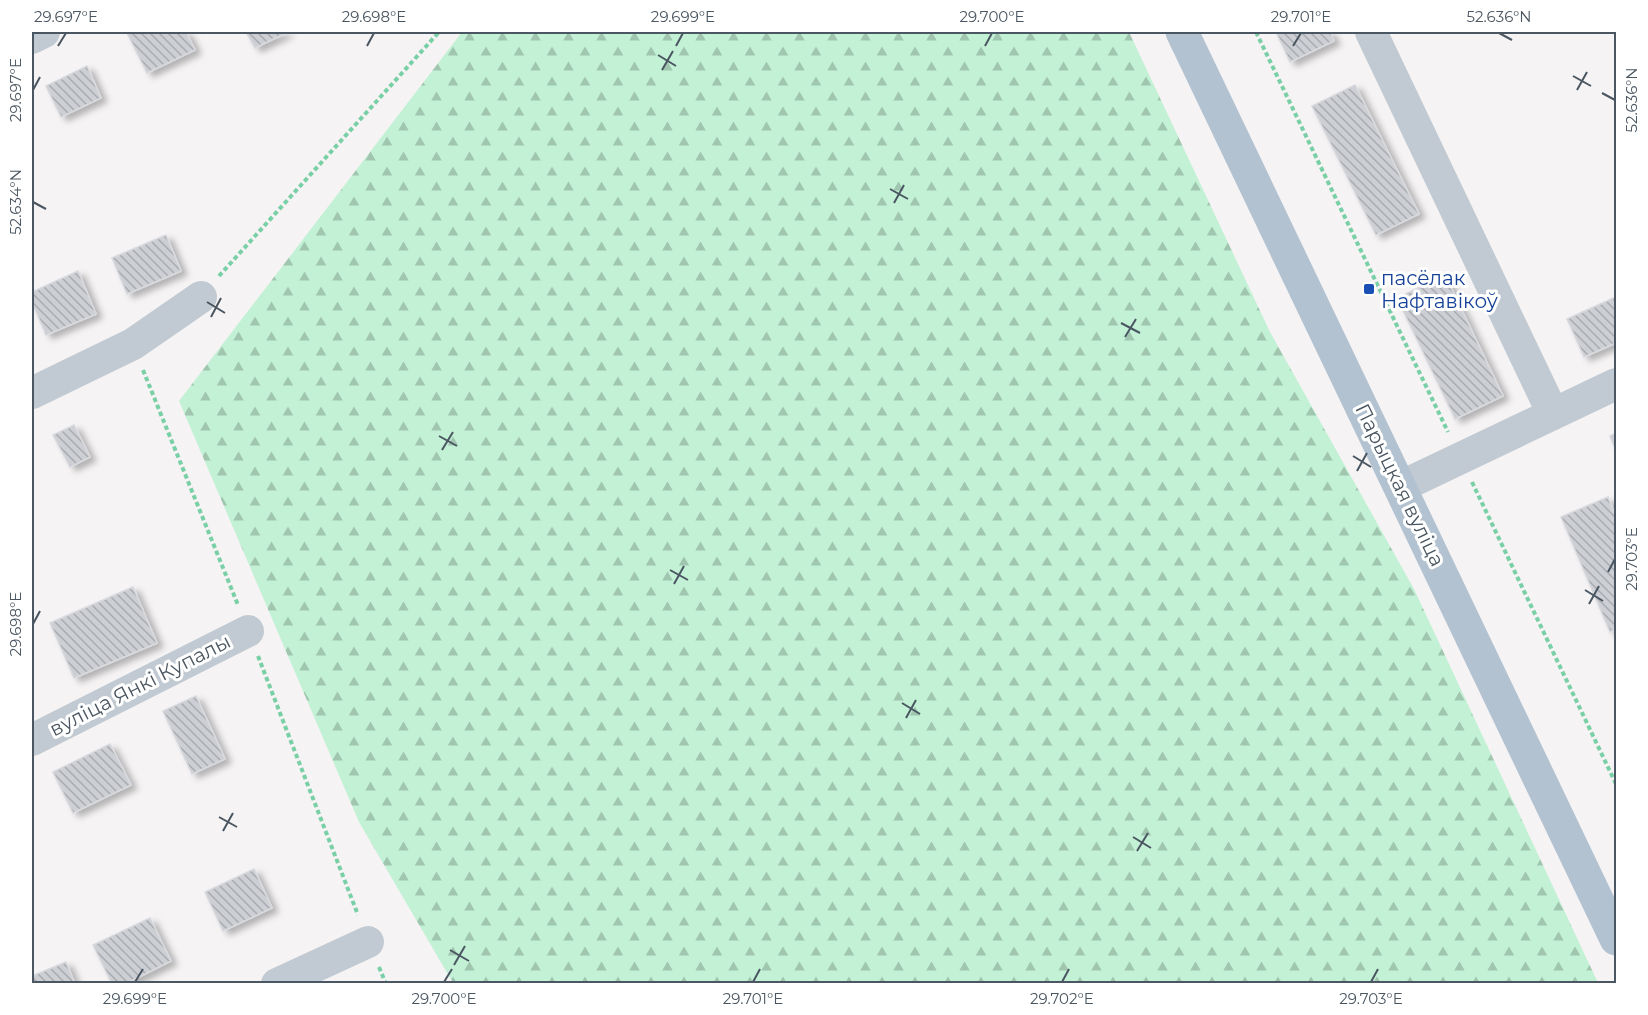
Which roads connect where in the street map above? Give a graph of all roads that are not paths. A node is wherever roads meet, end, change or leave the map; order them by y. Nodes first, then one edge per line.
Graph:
1 (44, 32) edge
2 (1182, 32) edge
3 (1371, 32) edge
4 (32, 38) edge
5 (201, 297) road end
6 (1617, 384) edge
7 (32, 393) edge
8 (1554, 414) junction
9 (1400, 487) junction
10 (248, 631) road end
11 (32, 740) edge
12 (1617, 939) edge
13 (368, 942) road end
14 (277, 984) edge

1 - 4 street
2 - 9 main road, Парыцкая вуліца
3 - 8 street
5 - 7 street
6 - 8 street
8 - 9 street
9 - 12 main road, Парыцкая вуліца
10 - 11 street, вуліца Янкі Купалы
13 - 14 street

